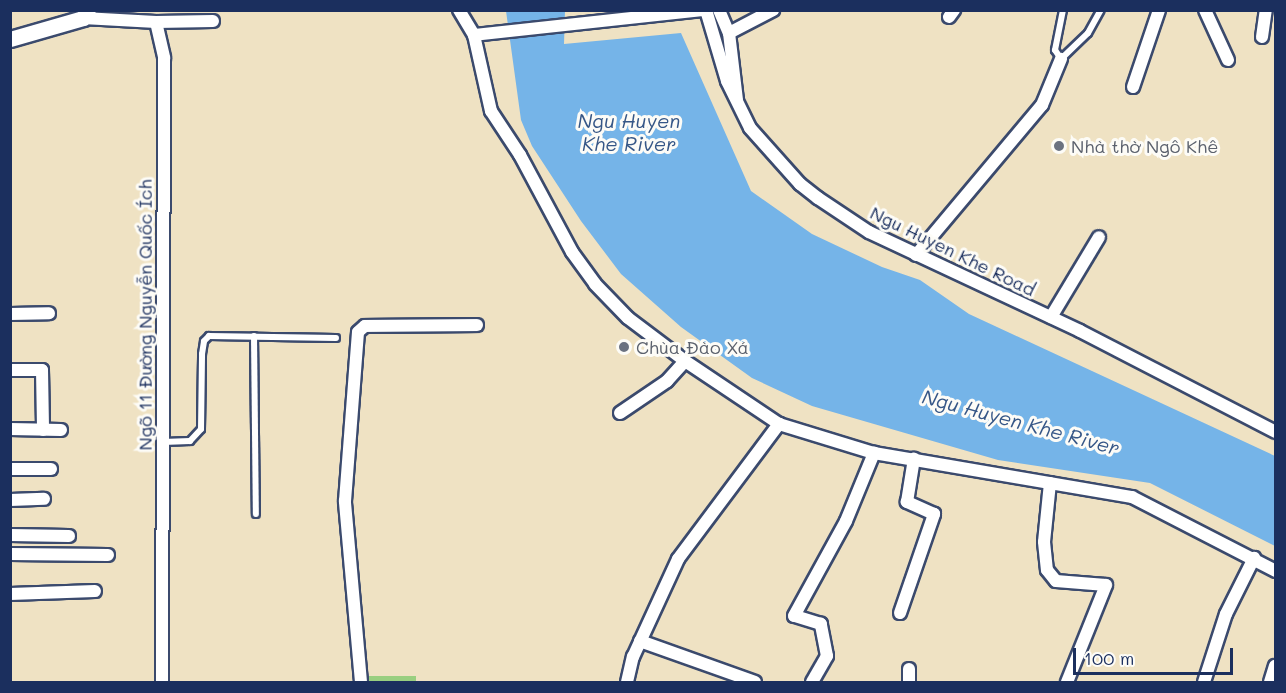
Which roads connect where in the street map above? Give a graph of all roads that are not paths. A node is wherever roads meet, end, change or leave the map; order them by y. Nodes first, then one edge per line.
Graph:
1 (459, 10) edge
2 (705, 10) edge
3 (719, 10) edge
4 (773, 10) edge
5 (1063, 10) edge
6 (1101, 10) edge
7 (1159, 10) edge
8 (1205, 10) edge
9 (1266, 10) edge
10 (85, 14) edge
11 (213, 21) dead end
12 (156, 22) junction
13 (729, 33) junction
14 (479, 35) junction
15 (1262, 37) dead end
16 (10, 39) edge
17 (1061, 59) junction
18 (1228, 60) dead end
19 (1133, 87) dead end
20 (737, 102) junction
21 (1099, 237) dead end
22 (916, 255) junction
23 (49, 313) dead end
24 (10, 314) edge
25 (1051, 317) junction
26 (477, 325) dead end
27 (254, 336) junction
28 (336, 338) dead end
29 (686, 361) junction
30 (10, 370) edge
31 (620, 413) dead end
32 (779, 424) junction
33 (10, 429) edge
34 (43, 430) junction
35 (61, 430) dead end
36 (1275, 432) edge
37 (163, 442) junction
38 (874, 453) junction
39 (914, 459) junction
40 (10, 469) edge
41 (51, 469) dead end
42 (1050, 483) junction
43 (10, 500) edge
44 (44, 500) dead end
45 (256, 514) dead end
46 (10, 535) edge
47 (69, 536) dead end
48 (10, 554) edge
49 (108, 555) dead end
50 (1254, 558) junction
51 (1275, 571) edge
52 (95, 591) dead end
53 (10, 594) edge
54 (900, 613) dead end
55 (640, 641) junction
56 (1275, 666) edge
57 (909, 669) dead end
58 (162, 682) edge
59 (361, 682) edge
60 (627, 682) edge
61 (755, 682) edge
62 (812, 682) edge
63 (909, 682) edge
64 (1067, 682) edge
65 (1204, 682) edge
66 (1270, 682) edge

1 - 14 street
2 - 14 street
2 - 20 street, Ngu Huyen Khe Road
3 - 13 street
4 - 13 street
5 - 17 lane
6 - 17 lane
7 - 19 street
8 - 18 street
9 - 15 street
10 - 12 street
10 - 16 street
11 - 12 street
12 - 37 street, Ngõ 11 Đường Nguyễn Quốc Ích
13 - 20 street
14 - 29 street
17 - 22 street
20 - 22 street, Ngu Huyen Khe Road
21 - 25 street
22 - 25 street, Ngu Huyen Khe Road
23 - 24 street
25 - 36 street, Ngu Huyen Khe Road
26 - 59 street
27 - 28 lane
27 - 37 lane
27 - 45 lane
29 - 31 street
29 - 32 street
30 - 34 street
32 - 38 street
32 - 55 street
33 - 34 street
34 - 35 street
37 - 58 street, Ngõ 11 Đường Nguyễn Quốc Ích
38 - 39 street
38 - 62 street
39 - 42 street
39 - 54 street
40 - 41 street
42 - 50 street
42 - 64 street
43 - 44 street
46 - 47 street
48 - 49 street
50 - 51 street
50 - 65 street
52 - 53 street
55 - 60 street
55 - 61 street
56 - 66 street
57 - 63 street

